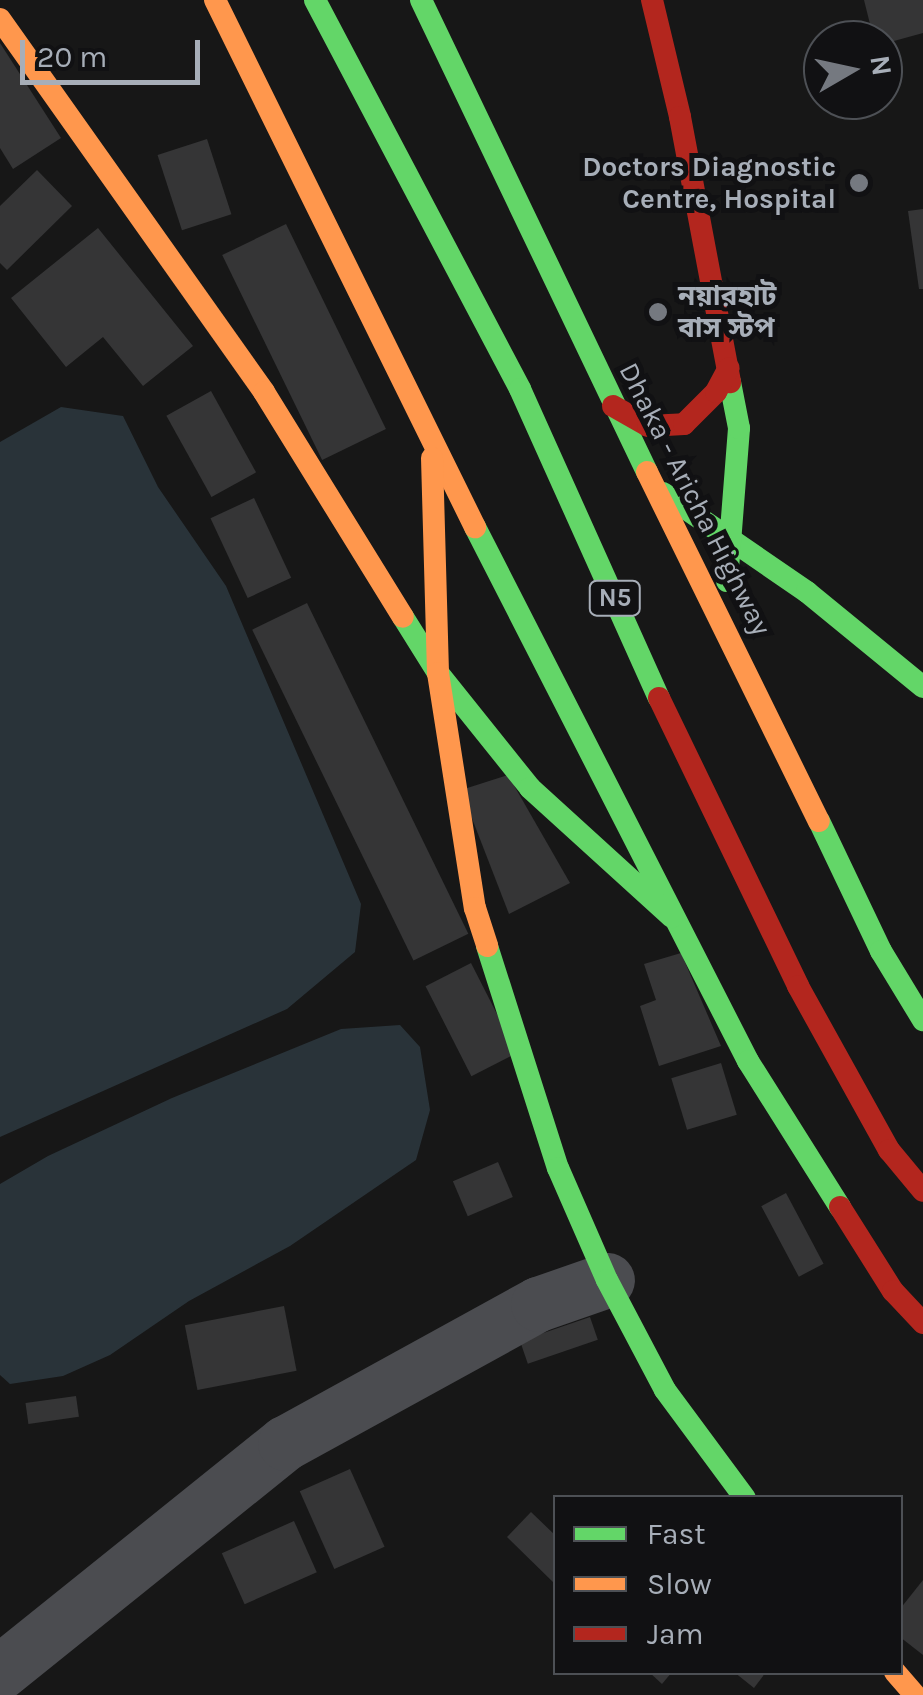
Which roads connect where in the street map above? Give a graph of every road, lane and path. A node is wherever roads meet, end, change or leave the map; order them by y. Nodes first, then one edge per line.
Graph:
1 (215, 0) edge
2 (315, 0) edge
3 (421, 0) edge
4 (652, 0) edge
5 (0, 19) edge
6 (729, 368) junction
7 (613, 406) junction
8 (431, 437) junction
9 (656, 488) junction
10 (732, 540) junction
11 (723, 619) junction
12 (438, 673) junction
13 (923, 687) edge
14 (678, 923) junction
15 (923, 1020) edge
16 (923, 1191) edge
17 (607, 1280) junction
18 (923, 1323) edge
19 (743, 1495) edge
20 (0, 1672) edge
21 (898, 1675) edge
22 (915, 1695) edge

1 - 8 main road
2 - 16 main road, N5
3 - 7 main road, Dhaka - Aricha Highway
4 - 6 main road
5 - 12 main road
6 - 7 main road
6 - 10 main road
7 - 9 main road, Dhaka - Aricha Highway
8 - 12 main road
8 - 14 main road
9 - 10 main road
9 - 11 main road, Dhaka - Aricha Highway
10 - 11 main road
10 - 13 main road
11 - 15 main road, Dhaka - Aricha Highway
12 - 14 main road
12 - 17 main road
14 - 18 main road
17 - 19 main road
17 - 20 street
21 - 22 main road

